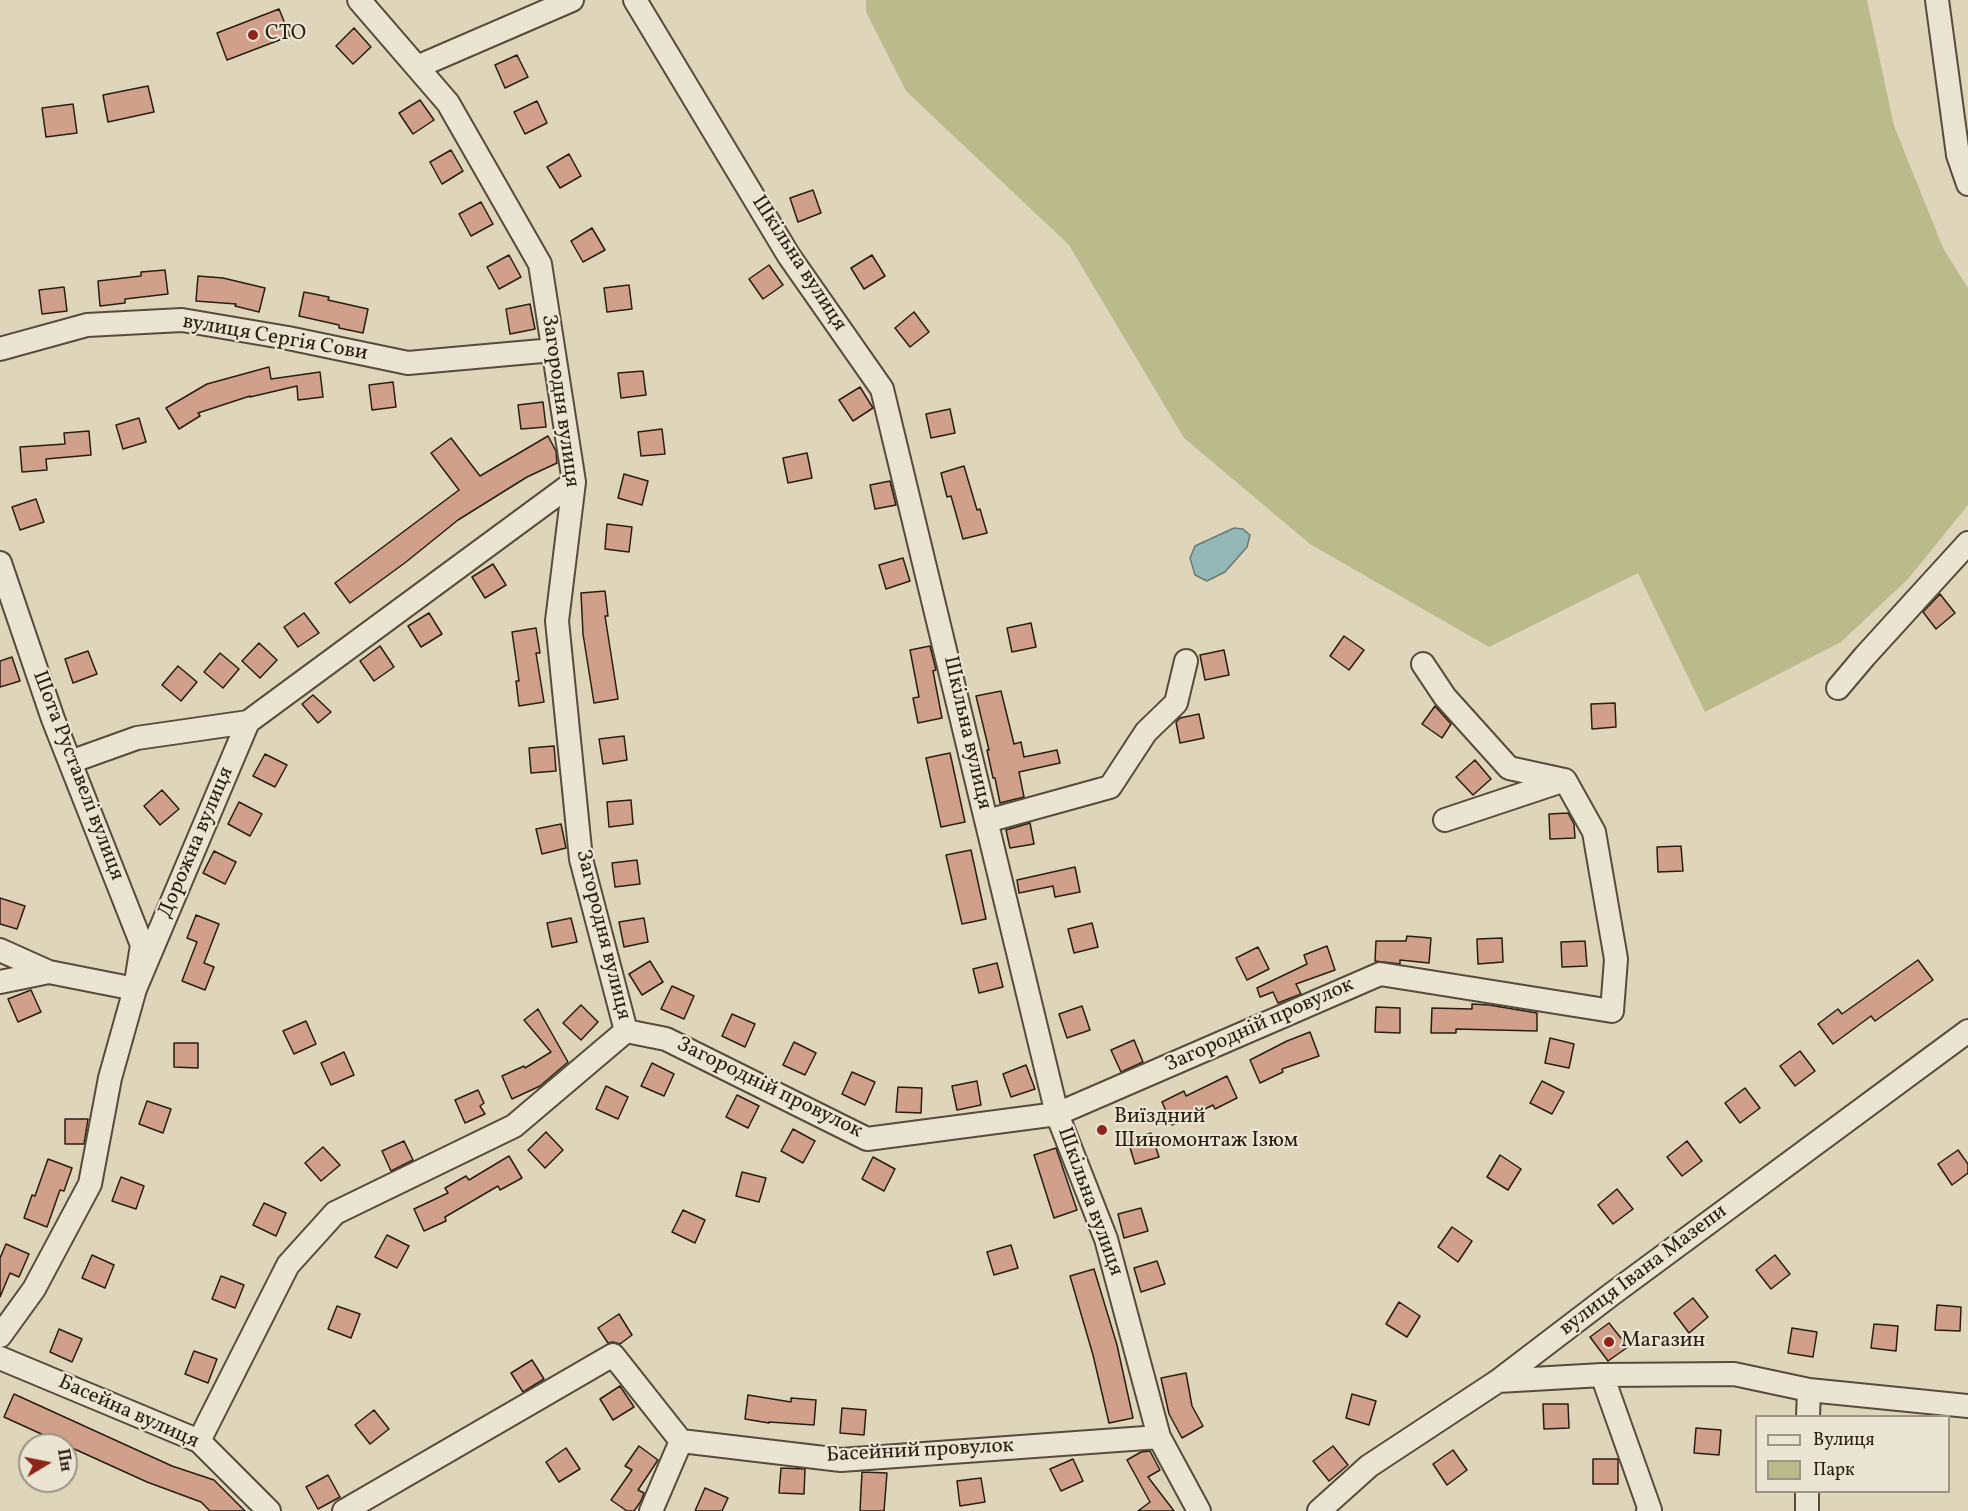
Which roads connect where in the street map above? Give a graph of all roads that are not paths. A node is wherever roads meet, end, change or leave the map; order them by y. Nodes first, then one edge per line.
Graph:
1 (359, 0) edge
2 (573, 0) edge
3 (635, 0) edge
4 (1937, 0) edge
5 (417, 67) junction
6 (1968, 184) edge
7 (0, 349) edge
8 (553, 350) junction
9 (574, 482) junction
10 (1968, 543) edge
11 (0, 563) edge
12 (1186, 661) dead end
13 (1423, 664) dead end
14 (1838, 688) dead end
15 (248, 722) junction
16 (70, 762) junction
17 (1565, 780) junction
18 (1444, 820) dead end
19 (987, 821) junction
20 (0, 950) edge
21 (49, 972) junction
22 (0, 982) edge
23 (135, 989) junction
24 (626, 1031) junction
25 (1968, 1031) edge
26 (1057, 1114) junction
27 (0, 1336) edge
28 (0, 1358) edge
29 (1602, 1375) junction
30 (1498, 1381) junction
31 (1809, 1390) junction
32 (1968, 1406) edge
33 (1809, 1415) edge
34 (1160, 1437) junction
35 (199, 1441) junction
36 (681, 1441) junction
37 (1807, 1493) edge
38 (269, 1511) edge
39 (344, 1511) edge
40 (651, 1511) edge
41 (1199, 1511) edge
42 (1319, 1511) edge
43 (1648, 1511) edge
44 (1807, 1511) edge

1 - 5 street, Загородня вулиця
2 - 5 street
3 - 19 street, Шкільна вулиця
4 - 6 street
5 - 8 street, Загородня вулиця
7 - 8 street, вулиця Сергія Сови
8 - 9 street, Загородня вулиця
9 - 15 street
9 - 24 street, Загородня вулиця
10 - 14 street
11 - 16 street, Шота Руставелі вулиця
12 - 19 street
13 - 17 street
15 - 16 street
15 - 23 street, Дорожна вулиця
16 - 23 street, Шота Руставелі вулиця
17 - 18 street
17 - 26 street, Загородній провулок
19 - 26 street, Шкільна вулиця
20 - 21 street
21 - 22 street
21 - 23 street
23 - 27 street, Дорожна вулиця
24 - 26 street, Загородній провулок
24 - 35 street
25 - 30 street, вулиця Івана Мазепи
26 - 34 street, Шкільна вулиця
28 - 35 street, Басейна вулиця
29 - 30 street
29 - 31 street
29 - 43 street
30 - 42 street, вулиця Івана Мазепи
31 - 32 street
31 - 33 street
34 - 36 street, Басейний провулок
34 - 41 street, Шкільна вулиця
35 - 38 street, Басейна вулиця
36 - 39 street
36 - 40 street
37 - 44 street

